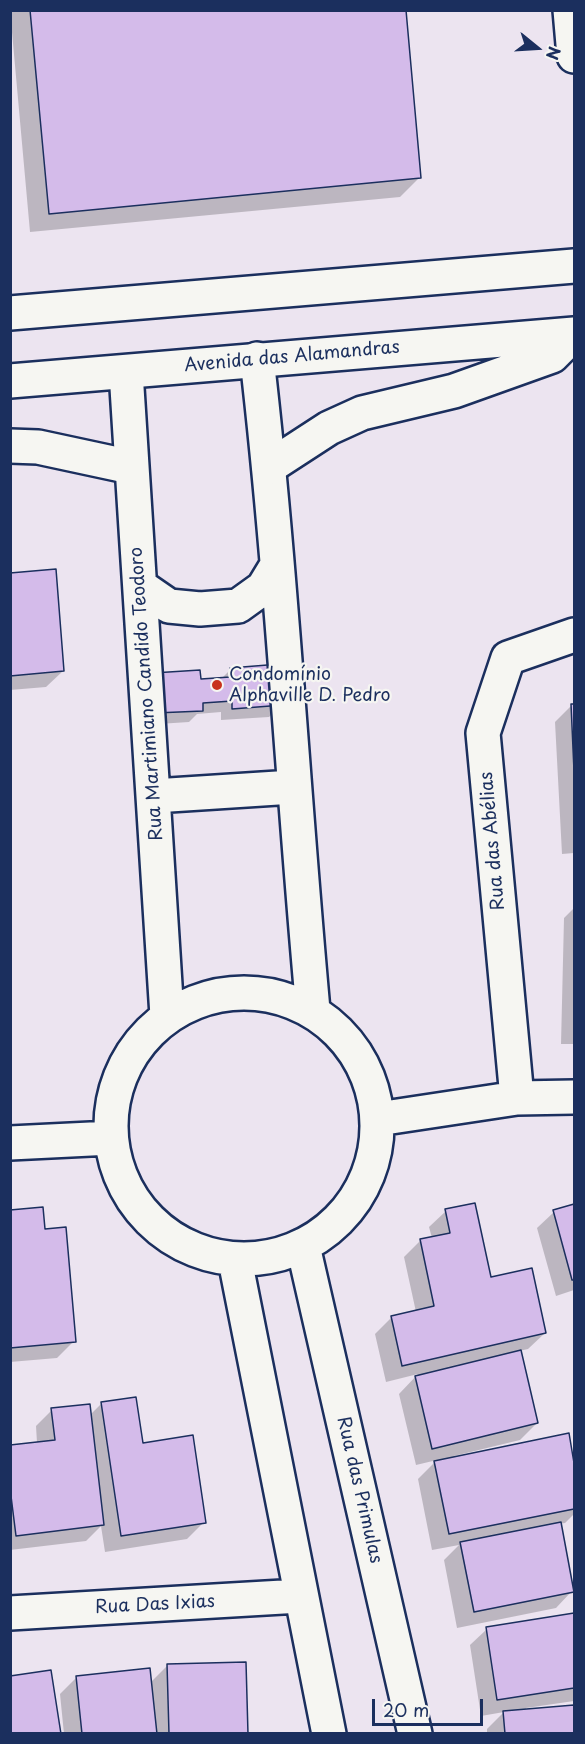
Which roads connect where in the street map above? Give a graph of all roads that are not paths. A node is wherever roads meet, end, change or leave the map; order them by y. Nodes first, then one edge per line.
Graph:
1 (570, 10) edge
2 (574, 56) edge
3 (574, 267) edge
4 (10, 313) edge
5 (574, 334) edge
6 (257, 358) junction
7 (126, 372) junction
8 (10, 381) edge
9 (10, 446) edge
10 (131, 467) junction
11 (269, 467) junction
12 (277, 564) junction
13 (140, 586) junction
14 (574, 635) edge
15 (293, 788) junction
16 (154, 796) junction
17 (313, 1010) junction
18 (166, 1017) junction
19 (574, 1097) edge
20 (517, 1098) junction
21 (378, 1119) junction
22 (111, 1138) junction
23 (10, 1143) edge
24 (303, 1246) junction
25 (235, 1260) junction
26 (300, 1596) junction
27 (10, 1613) edge
28 (329, 1734) edge
29 (415, 1734) edge

1 - 2 street
3 - 4 street
5 - 6 street, Avenida das Alamandras
5 - 11 street
6 - 7 street, Avenida das Alamandras
6 - 11 street
7 - 8 street, Avenida das Alamandras
7 - 10 street, Rua Martimiano Candido Teodoro
9 - 10 street
10 - 13 street, Rua Martimiano Candido Teodoro
11 - 12 street
12 - 13 street
12 - 15 street
13 - 16 street, Rua Martimiano Candido Teodoro
14 - 20 street, Rua das Abélias
15 - 16 street
15 - 17 street
16 - 18 street, Rua Martimiano Candido Teodoro
17 - 18 street
17 - 21 street
18 - 22 street
19 - 20 street
20 - 21 street
21 - 24 street
22 - 23 street
22 - 25 street
24 - 25 street
24 - 29 street, Rua das Primulas
25 - 26 street
26 - 27 street, Rua Das Ixias
26 - 28 street

